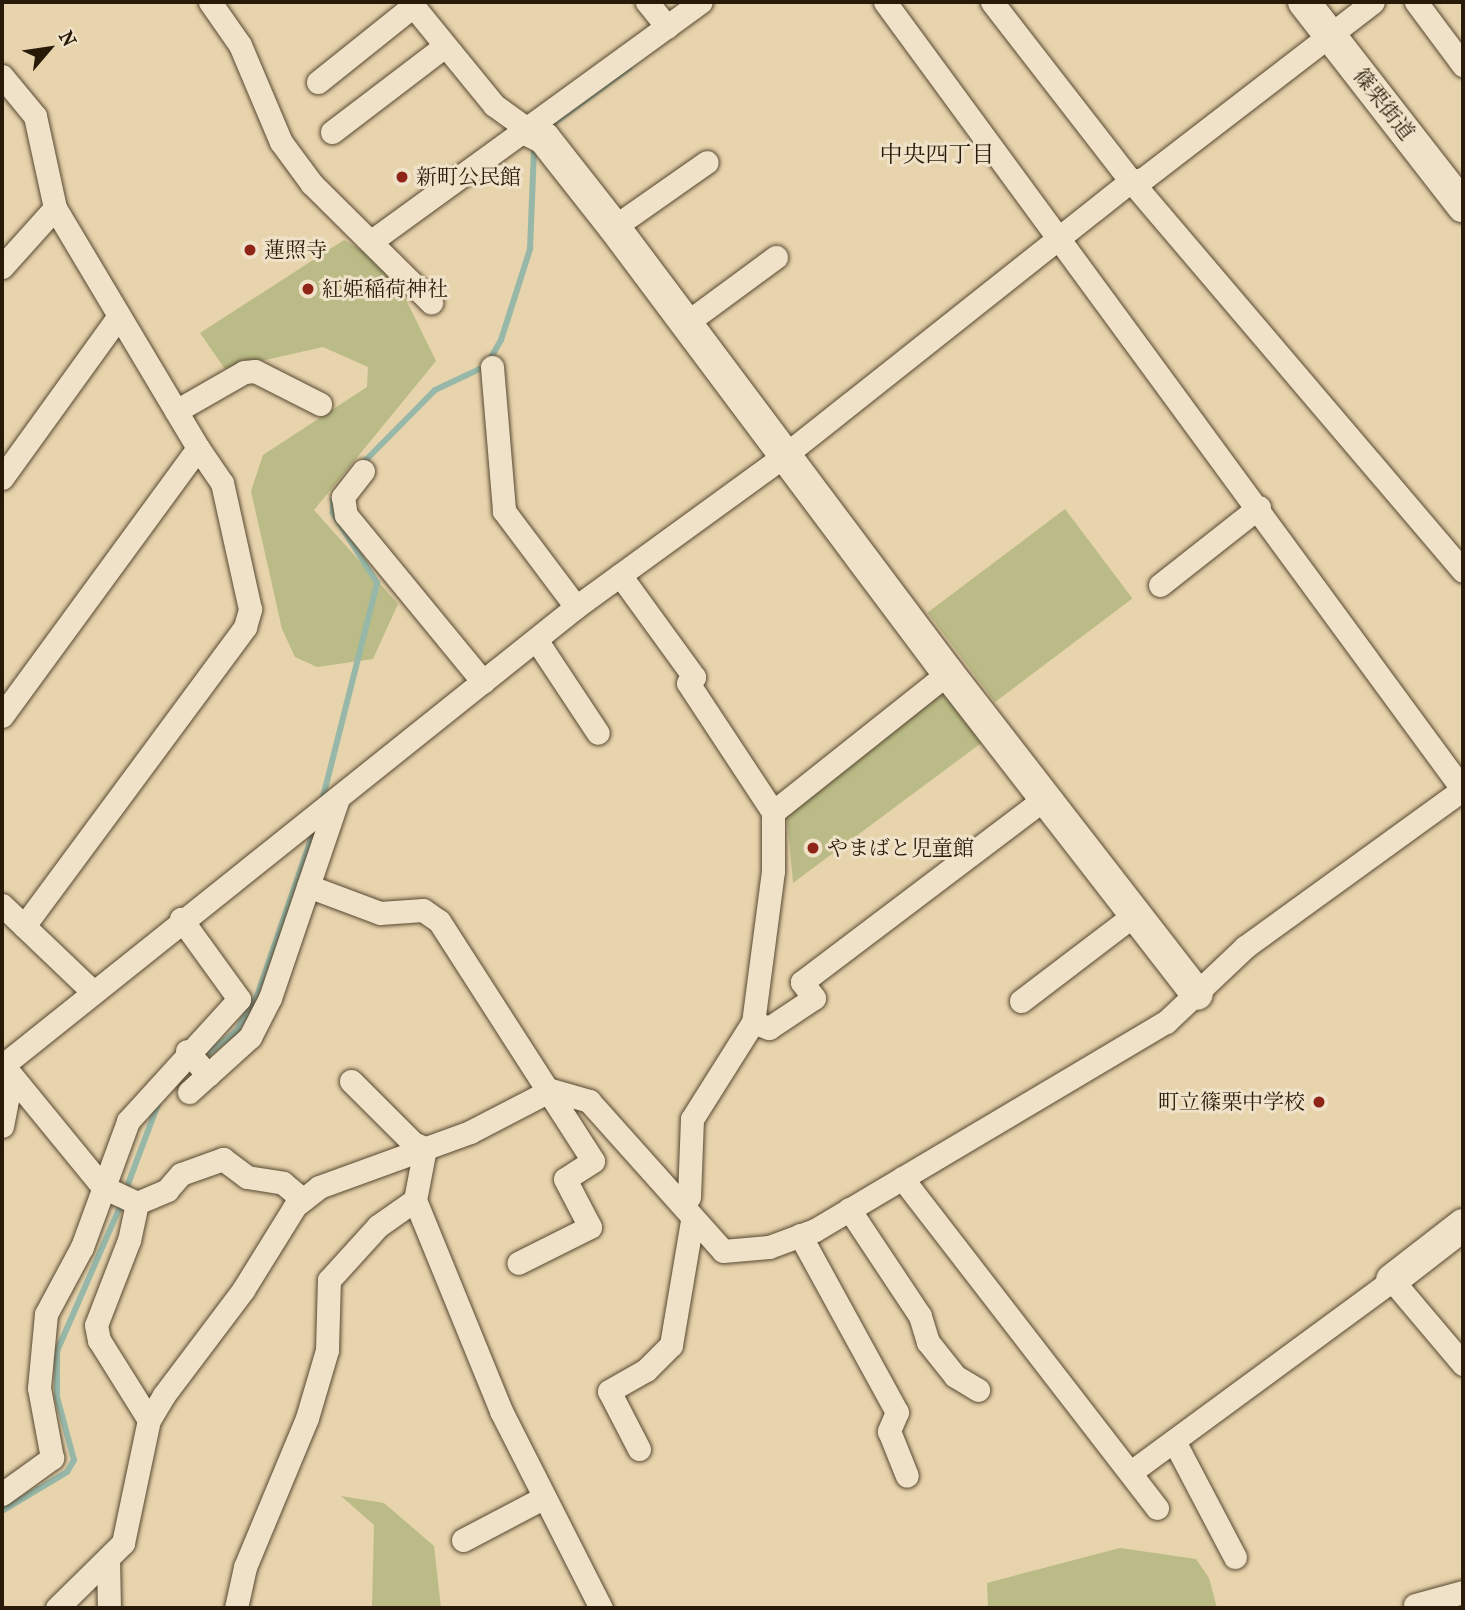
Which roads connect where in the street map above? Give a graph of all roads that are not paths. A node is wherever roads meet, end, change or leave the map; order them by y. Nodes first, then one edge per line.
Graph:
1 (210, 2) edge
2 (647, 2) edge
3 (701, 2) edge
4 (885, 2) edge
5 (992, 2) edge
6 (1304, 2) edge
7 (1373, 2) edge
8 (1416, 2) edge
9 (412, 4) edge
10 (667, 27) junction
11 (1328, 32) junction
12 (445, 46) junction
13 (1463, 65) edge
14 (2, 76) edge
15 (318, 82) dead end
16 (530, 131) junction
17 (332, 132) dead end
18 (707, 162) dead end
19 (1131, 181) junction
20 (1463, 206) edge
21 (55, 208) junction
22 (614, 227) junction
23 (1059, 237) junction
24 (373, 240) junction
25 (776, 257) dead end
26 (2, 267) edge
27 (431, 302) dead end
28 (118, 317) junction
29 (685, 324) junction
30 (492, 366) dead end
31 (320, 404) dead end
32 (176, 411) junction
33 (198, 448) junction
34 (785, 455) junction
35 (363, 471) dead end
36 (2, 478) edge
37 (1259, 507) junction
38 (1463, 571) edge
39 (621, 575) junction
40 (1160, 585) dead end
41 (576, 607) junction
42 (537, 640) junction
43 (948, 673) junction
44 (483, 682) junction
45 (2, 716) edge
46 (598, 733) dead end
47 (1463, 790) edge
48 (338, 798) junction
49 (1045, 799) junction
50 (773, 812) junction
51 (308, 886) junction
52 (2, 905) edge
53 (1135, 914) junction
54 (181, 919) junction
55 (24, 926) junction
56 (92, 991) junction
57 (1197, 994) junction
58 (1021, 1001) dead end
59 (753, 1022) junction
60 (187, 1051) junction
61 (2, 1066) edge
62 (208, 1075) junction
63 (351, 1081) dead end
64 (551, 1090) junction
65 (189, 1092) dead end
66 (2, 1126) edge
67 (425, 1148) junction
68 (902, 1178) junction
69 (103, 1187) junction
70 (689, 1197) dead end
71 (303, 1200) junction
72 (415, 1200) junction
73 (137, 1203) junction
74 (849, 1209) junction
75 (692, 1221) junction
76 (1463, 1225) edge
77 (800, 1235) junction
78 (518, 1263) dead end
79 (1392, 1280) junction
80 (1463, 1364) edge
81 (978, 1390) dead end
82 (149, 1420) junction
83 (1174, 1441) junction
84 (639, 1448) dead end
85 (1131, 1472) junction
86 (907, 1476) dead end
87 (2, 1494) edge
88 (543, 1498) junction
89 (1157, 1508) dead end
90 (463, 1540) dead end
91 (108, 1558) junction
92 (1235, 1558) dead end
93 (1463, 1592) edge
94 (1415, 1605) dead end
95 (57, 1608) edge
96 (109, 1608) edge
97 (236, 1608) edge
98 (601, 1608) edge

1 - 24 street
2 - 10 street
3 - 10 street
4 - 23 street
5 - 19 street
6 - 11 street, 篠栗街道
7 - 11 street
8 - 13 street
9 - 12 street
9 - 15 street
10 - 16 street
11 - 19 street
11 - 20 street, 篠栗街道
12 - 16 street
12 - 17 street
14 - 21 street
16 - 22 street
16 - 24 street
18 - 22 street
19 - 23 street
19 - 38 street
21 - 26 street
21 - 28 street
22 - 29 street
23 - 34 street
23 - 37 street
24 - 27 street
25 - 29 street
28 - 32 street
28 - 36 street
29 - 34 street
30 - 41 street
31 - 32 street
32 - 33 street
33 - 45 street
33 - 55 street
34 - 39 street
34 - 43 street
35 - 44 street
37 - 40 street
37 - 47 street
39 - 41 street
39 - 50 street
41 - 42 street
42 - 44 street
42 - 46 street
43 - 49 street
43 - 50 street
44 - 48 street
47 - 57 street
48 - 51 street
48 - 54 street
49 - 53 street
49 - 59 street
50 - 59 street
51 - 62 street
51 - 64 street
52 - 55 street
53 - 57 street
53 - 58 street
54 - 56 street
54 - 60 street
55 - 56 street
56 - 61 street
57 - 68 street
59 - 70 street
60 - 62 street
60 - 69 street
61 - 66 street
61 - 69 street
62 - 65 street
63 - 67 street
64 - 67 street
64 - 75 street
64 - 78 street
67 - 71 street
67 - 72 street
68 - 74 street
68 - 85 street
69 - 73 street
69 - 87 street
71 - 73 street
71 - 82 street
72 - 88 street
72 - 97 street
73 - 82 street
74 - 77 street
74 - 81 street
75 - 77 street
75 - 84 street
76 - 79 street
77 - 86 street
79 - 80 street
79 - 83 street
82 - 91 street
83 - 85 street
83 - 92 street
85 - 89 street
88 - 90 street
88 - 98 street
91 - 95 street
91 - 96 street
93 - 94 street

